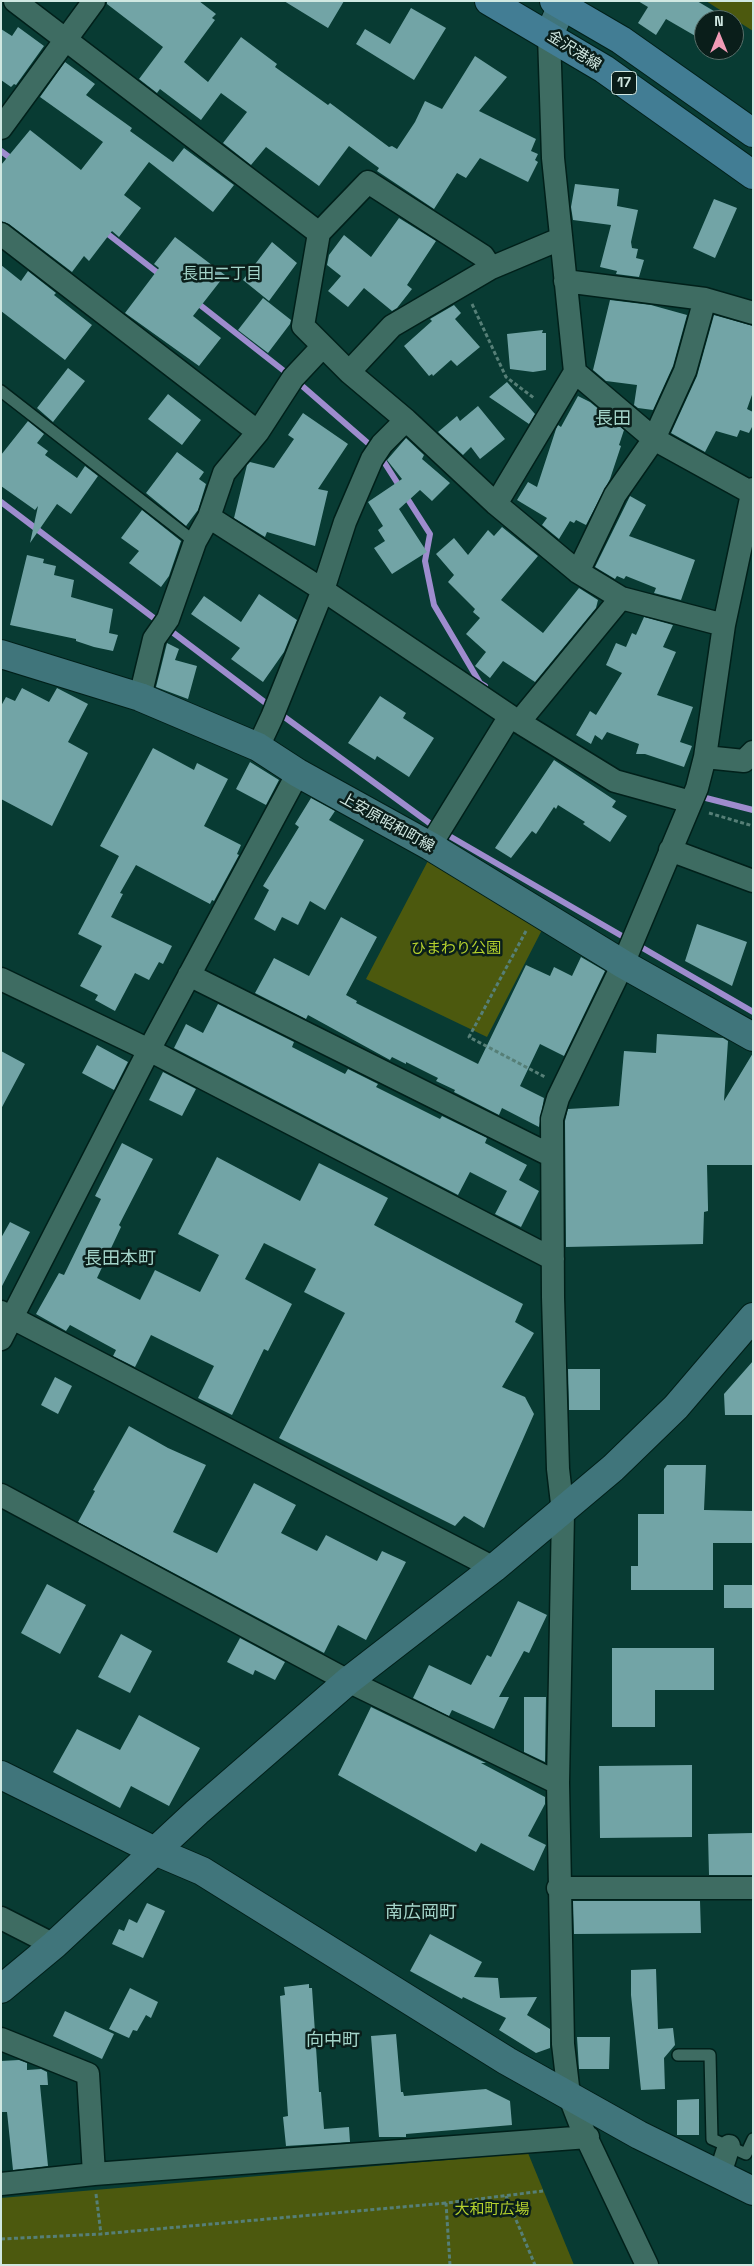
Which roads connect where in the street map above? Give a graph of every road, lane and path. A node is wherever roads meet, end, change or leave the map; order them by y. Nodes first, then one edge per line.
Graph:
1 (15, 1) edge
2 (94, 1) edge
3 (490, 1) edge
4 (560, 3) edge
5 (549, 35) junction
6 (66, 39) junction
7 (1, 128) edge
8 (753, 133) edge
9 (753, 175) edge
10 (319, 233) junction
11 (1, 234) edge
12 (560, 239) junction
13 (491, 268) junction
14 (565, 282) junction
15 (463, 285) junction
16 (704, 299) junction
17 (753, 313) edge
18 (323, 346) junction
19 (349, 372) junction
20 (575, 372) junction
21 (1, 391) edge
22 (548, 415) junction
23 (406, 420) junction
24 (258, 432) junction
25 (654, 439) junction
26 (752, 491) edge
27 (496, 504) junction
28 (209, 517) junction
29 (195, 542) junction
30 (578, 572) junction
31 (323, 590) junction
32 (621, 598) junction
33 (724, 626) junction
34 (1, 654) edge
35 (140, 697) junction
36 (520, 715) junction
37 (258, 747) junction
38 (753, 752) edge
39 (705, 756) junction
40 (298, 773) junction
41 (694, 795) junction
42 (753, 826) edge
43 (430, 846) junction
44 (670, 850) junction
45 (753, 881) edge
46 (538, 911) junction
47 (623, 964) junction
48 (189, 975) junction
49 (1, 980) edge
50 (753, 1036) edge
51 (149, 1050) junction
52 (564, 1086) junction
53 (552, 1156) junction
54 (553, 1259) junction
55 (6, 1315) edge
56 (753, 1318) edge
57 (1, 1339) edge
58 (1, 1495) edge
59 (563, 1512) junction
60 (494, 1568) junction
61 (348, 1681) junction
62 (1, 1775) edge
63 (558, 1783) junction
64 (155, 1851) junction
65 (558, 1888) junction
66 (753, 1888) edge
67 (1, 1918) edge
68 (54, 1945) junction
69 (1, 1989) edge
70 (1, 2039) edge
71 (678, 2055) dead end
72 (569, 2095) junction
73 (588, 2137) junction
74 (753, 2139) edge
75 (729, 2146) junction
76 (720, 2174) junction
77 (95, 2182) junction
78 (1, 2184) edge
79 (543, 2191) dead end
80 (753, 2191) edge
81 (506, 2196) junction
82 (446, 2203) junction
83 (101, 2234) junction
84 (1, 2239) edge
85 (450, 2265) edge
86 (535, 2265) edge
87 (647, 2265) edge

1 - 6 street
2 - 6 street
3 - 5 main road, 金沢港線 / 17
4 - 5 street
4 - 8 main road, 17
5 - 9 main road, 金沢港線 / 17
5 - 12 street
6 - 7 street
6 - 10 street
10 - 13 street
10 - 18 street
11 - 24 street
12 - 13 street
12 - 14 street
13 - 15 street
14 - 16 street
14 - 20 street
15 - 19 street
15 - 22 path
16 - 17 street
16 - 25 street
18 - 19 street
18 - 24 street
19 - 23 street
20 - 22 street
20 - 25 street
21 - 29 lane
22 - 27 street
23 - 27 street
23 - 31 street
24 - 28 street
25 - 26 street
25 - 30 street
26 - 33 street
27 - 30 street
28 - 29 street
28 - 31 street
29 - 35 street
30 - 32 street
31 - 36 street
31 - 37 street
32 - 33 street
32 - 36 street
33 - 39 street
34 - 35 street, 上安原昭和町線
35 - 37 street, 上安原昭和町線
36 - 41 street
36 - 43 street
37 - 40 street, 上安原昭和町線
38 - 39 street
39 - 41 street
40 - 43 street, 上安原昭和町線
40 - 48 street
41 - 42 path
41 - 44 street
43 - 46 street, 上安原昭和町線
44 - 45 street
44 - 47 street
46 - 47 street, 上安原昭和町線
46 - 52 path
47 - 50 street, 上安原昭和町線
47 - 52 street
48 - 51 street
48 - 53 street
49 - 51 street
51 - 54 street
51 - 55 street
52 - 53 street
53 - 54 street
54 - 59 street
55 - 57 street
55 - 60 street
56 - 59 street
58 - 61 street
59 - 60 street
59 - 63 street
60 - 61 street
61 - 63 street
61 - 64 street
62 - 64 street
63 - 65 street
64 - 68 street
64 - 72 street
65 - 66 street
65 - 72 street
67 - 68 street
68 - 69 street
70 - 77 street
71 - 75 lane
72 - 73 street
72 - 76 street
73 - 77 street
73 - 87 street
74 - 75 lane
75 - 76 street
76 - 80 street
77 - 78 street
77 - 83 path
79 - 81 path
81 - 82 path
81 - 86 path
82 - 83 path
82 - 85 path
83 - 84 path

